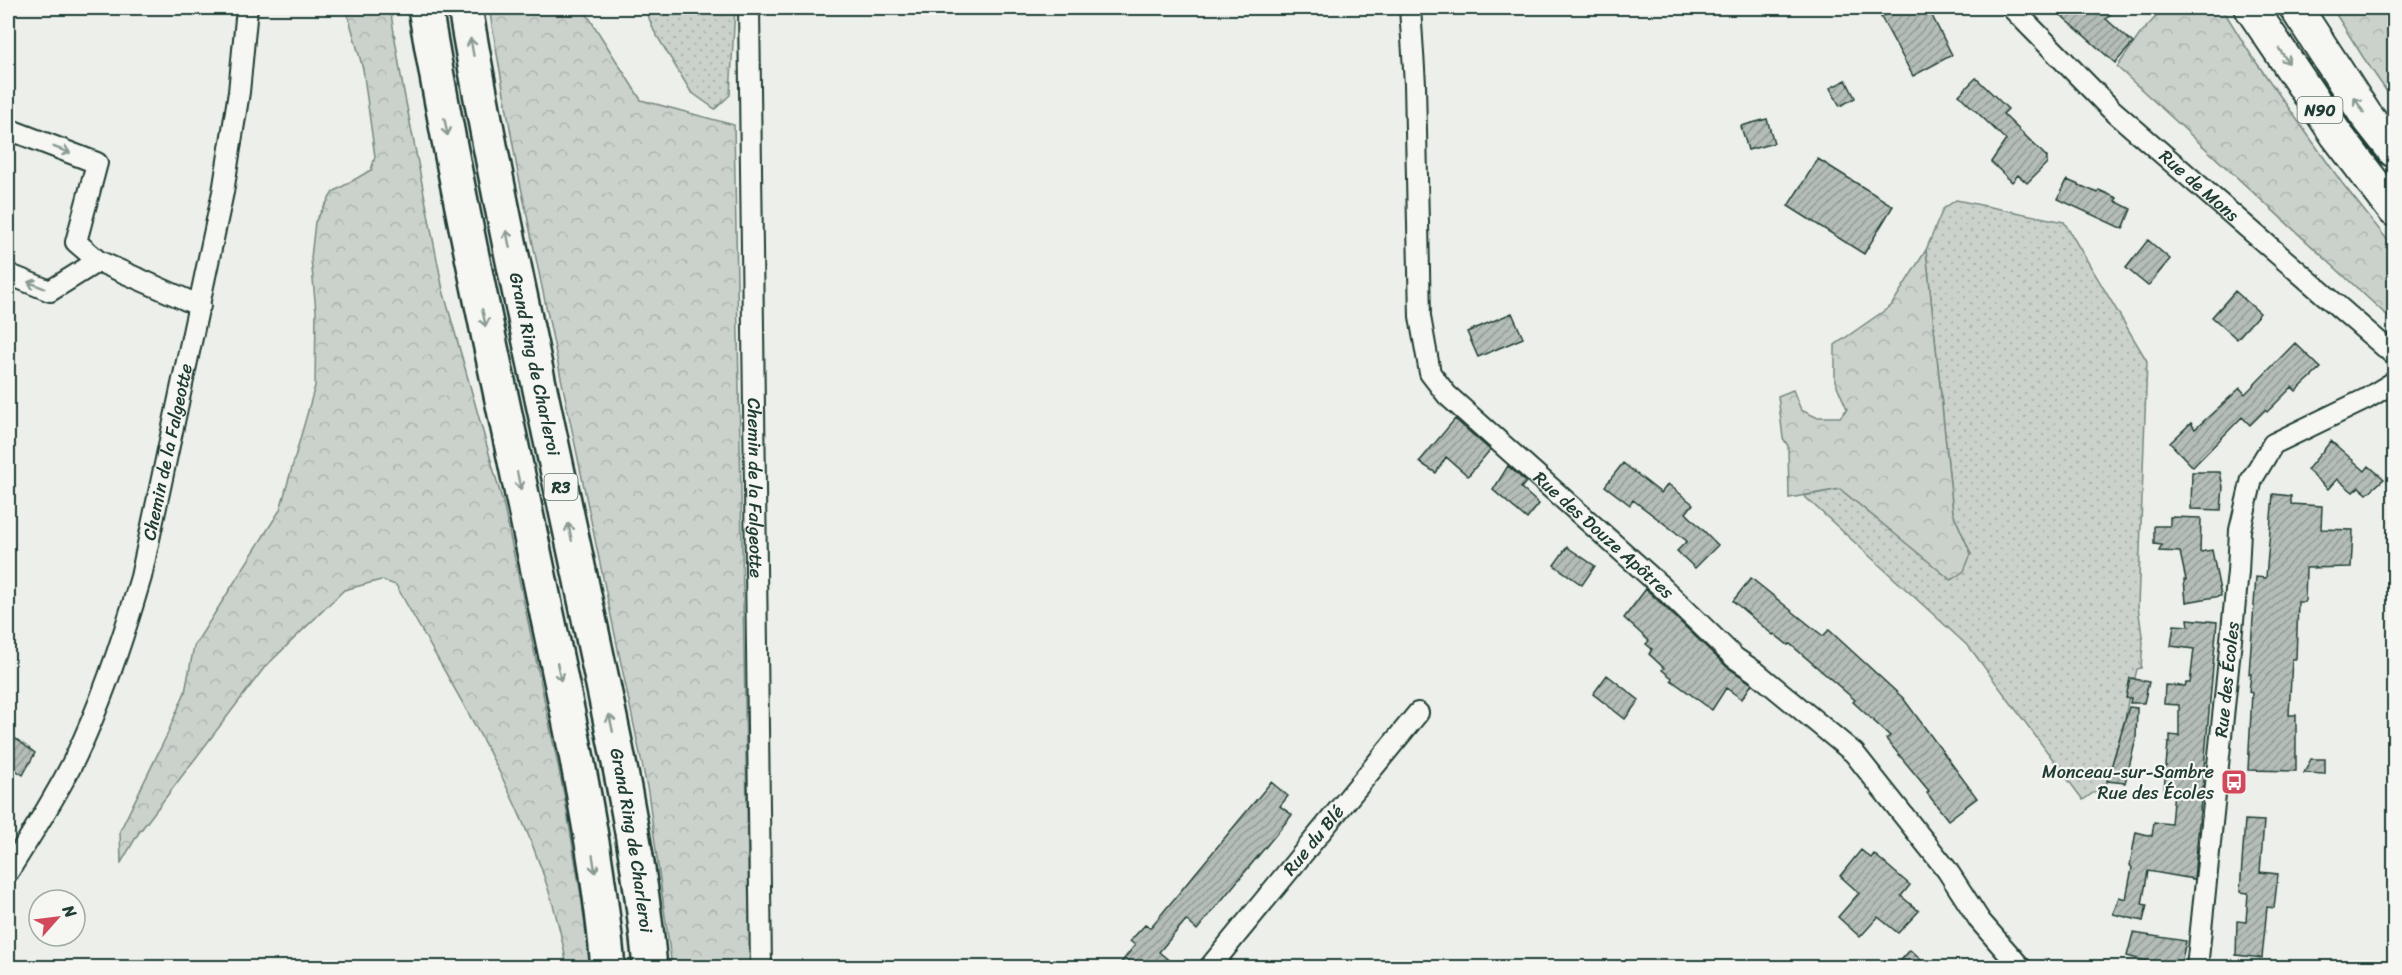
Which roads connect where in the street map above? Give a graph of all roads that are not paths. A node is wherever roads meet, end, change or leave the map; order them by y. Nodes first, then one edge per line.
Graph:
1 (248, 8) edge
2 (425, 8) edge
3 (465, 8) edge
4 (749, 8) edge
5 (1410, 8) edge
6 (2012, 8) edge
7 (2251, 8) edge
8 (2296, 8) edge
9 (8, 129) edge
10 (2394, 151) edge
11 (2394, 210) edge
12 (98, 261) junction
13 (8, 274) edge
14 (200, 306) junction
15 (2394, 354) edge
16 (2394, 382) edge
17 (1418, 713) dead end
18 (8, 872) edge
19 (608, 968) edge
20 (650, 968) edge
21 (761, 968) edge
22 (1209, 968) edge
23 (2021, 968) edge
24 (2197, 968) edge

1 - 14 street, Chemin de la Falgeotte
2 -> 19 highway, R3
20 -> 3 highway, Grand Ring de Charleroi / R3
4 - 21 street, Chemin de la Falgeotte
5 - 23 street, Rue des Douze Apôtres
6 - 15 street, Rue de Mons
7 -> 11 highway, N90
10 -> 8 highway, N90
9 -> 12 street
12 -> 13 street
12 - 14 street
14 - 18 street, Chemin de la Falgeotte
16 - 24 street, Rue des Écoles
17 - 22 street, Rue du Blé

